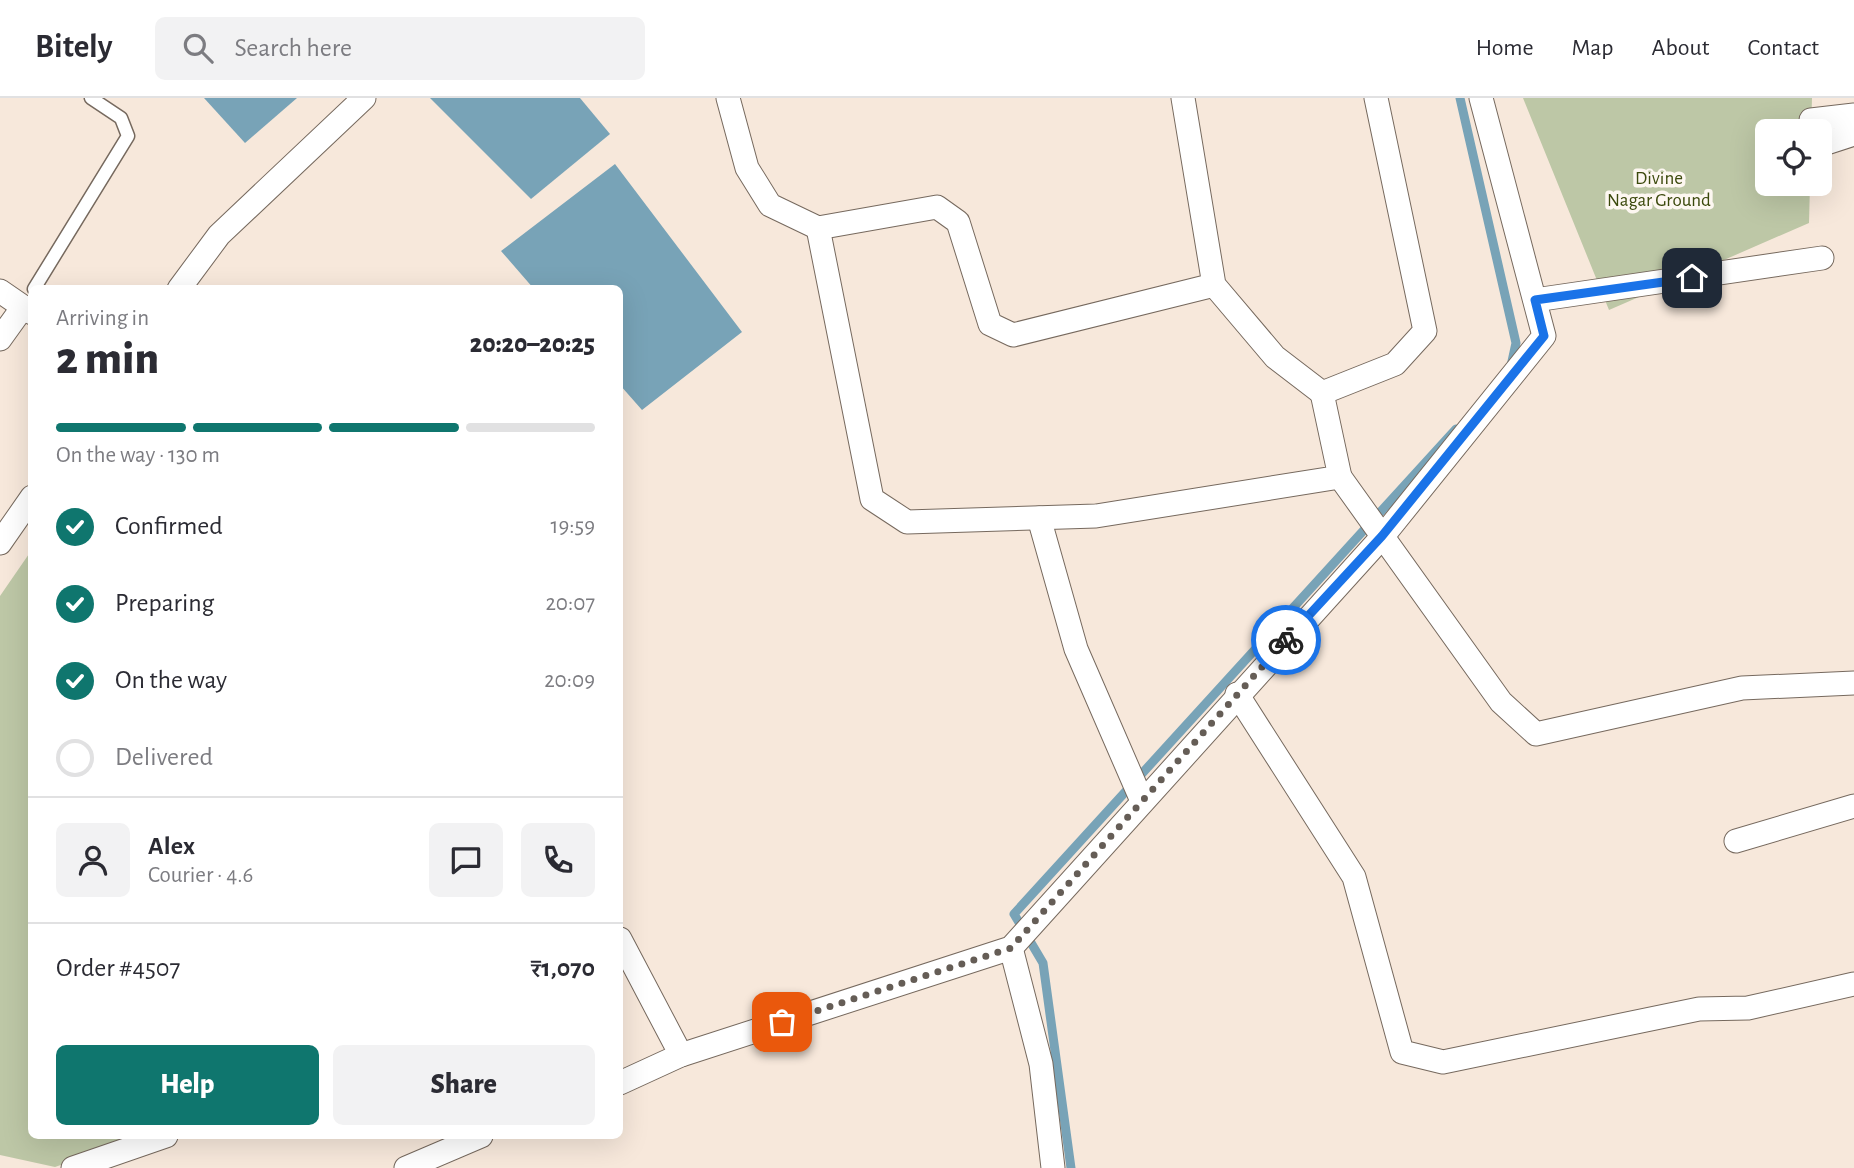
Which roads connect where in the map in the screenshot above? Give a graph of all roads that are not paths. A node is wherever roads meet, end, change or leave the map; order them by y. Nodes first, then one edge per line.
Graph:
1 (91, 98) edge
2 (363, 98) edge
3 (728, 98) edge
4 (1183, 98) edge
5 (1376, 98) edge
6 (1481, 98) edge
7 (1854, 115) edge
8 (1832, 120) edge
9 (1854, 134) edge
10 (1832, 141) edge
11 (818, 228) junction
12 (1822, 258) dead end
13 (39, 285) edge
14 (182, 285) edge
15 (1214, 285) junction
16 (0, 291) edge
17 (28, 299) edge
18 (1535, 300) junction
19 (28, 303) edge
20 (0, 339) edge
21 (1322, 393) junction
22 (1340, 477) junction
23 (28, 503) edge
24 (1038, 518) junction
25 (1382, 536) junction
26 (0, 543) edge
27 (1854, 683) edge
28 (1237, 694) junction
29 (1142, 801) junction
30 (1854, 806) edge
31 (1736, 841) dead end
32 (1011, 948) junction
33 (623, 952) edge
34 (629, 977) edge
35 (1854, 984) edge
36 (681, 1055) junction
37 (623, 1082) edge
38 (157, 1139) edge
39 (474, 1139) edge
40 (73, 1168) edge
41 (406, 1168) edge
42 (1053, 1168) edge

1 - 13 lane
2 - 14 street
3 - 11 street
4 - 15 street
5 - 21 street
6 - 18 street
7 - 8 street
9 - 10 street
11 - 15 street
11 - 24 street
12 - 18 street
15 - 21 street
16 - 17 street
18 - 25 street
19 - 20 street
21 - 22 street
22 - 24 street
22 - 25 street
23 - 26 street
24 - 29 street
25 - 27 street
25 - 28 street
28 - 29 street
28 - 35 street
29 - 32 street
30 - 31 street
32 - 36 street
32 - 42 street
33 - 34 street
34 - 36 street
36 - 37 street
38 - 40 street
39 - 41 street

